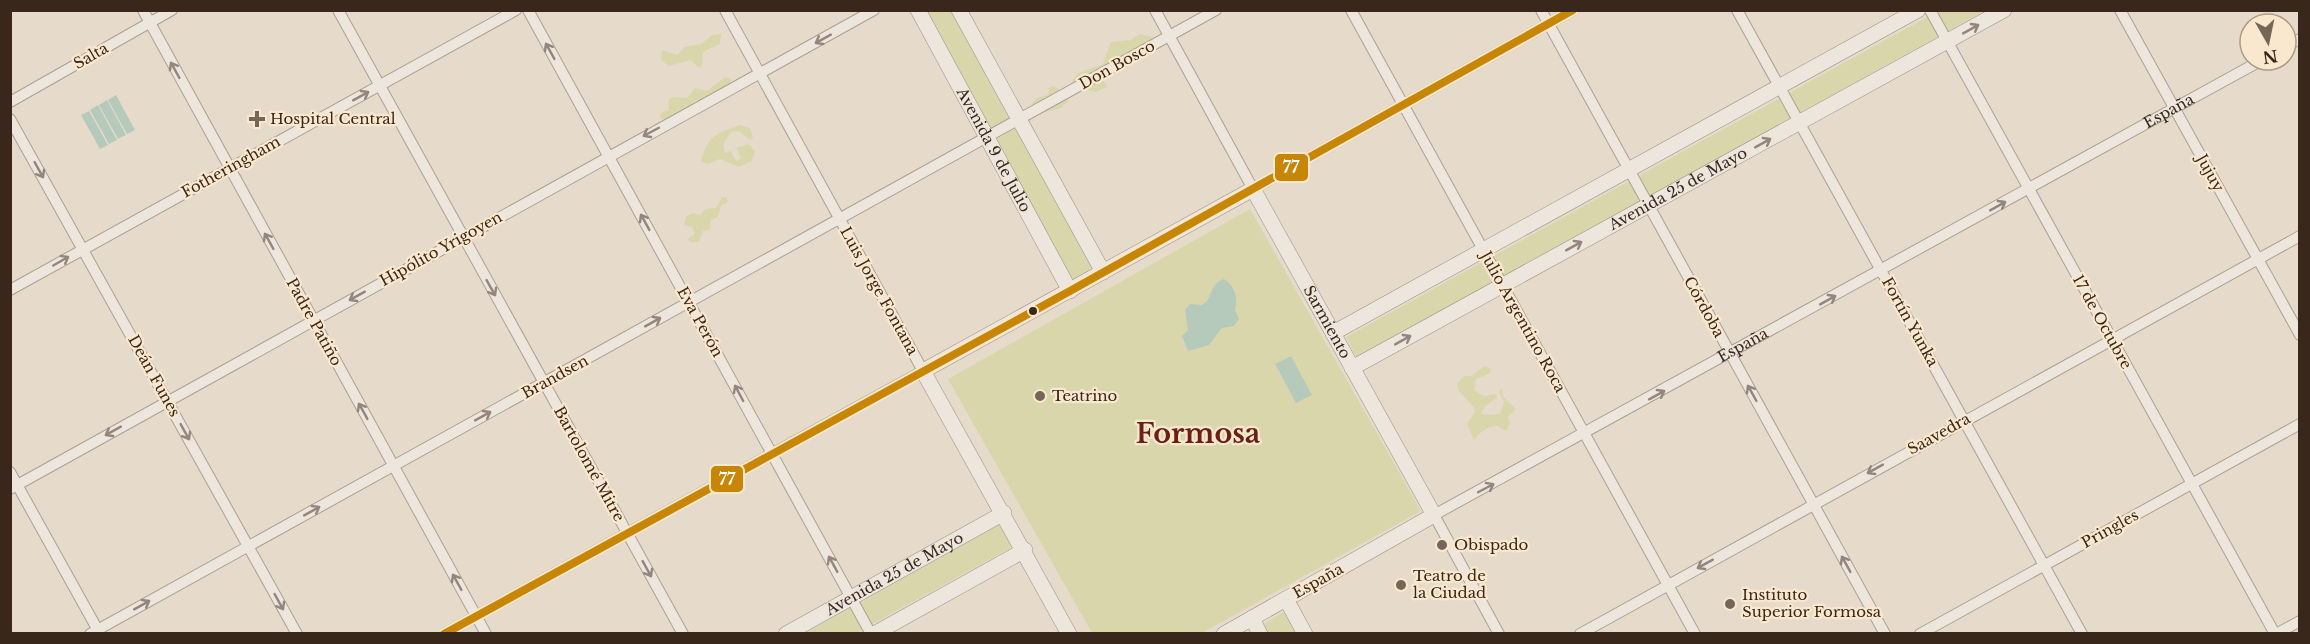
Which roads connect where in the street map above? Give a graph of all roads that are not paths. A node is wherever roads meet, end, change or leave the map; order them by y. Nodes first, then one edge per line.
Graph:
1 (143, 10) edge
2 (172, 10) edge
3 (338, 10) edge
4 (516, 10) edge
5 (528, 10) edge
6 (725, 10) edge
7 (874, 10) edge
8 (918, 10) edge
9 (959, 10) edge
10 (1155, 10) edge
11 (1216, 10) edge
12 (1351, 10) edge
13 (1541, 10) edge
14 (1573, 10) edge
15 (1737, 10) edge
16 (1918, 10) edge
17 (1930, 10) edge
18 (2004, 10) edge
19 (2120, 10) edge
20 (149, 23) junction
21 (1548, 24) junction
22 (1169, 37) junction
23 (1947, 42) junction
24 (2240, 72) edge
25 (760, 74) junction
26 (380, 86) junction
27 (1778, 87) junction
28 (10, 102) edge
29 (1403, 104) junction
30 (2174, 109) junction
31 (10, 118) edge
32 (1019, 120) junction
33 (1799, 123) junction
34 (988, 137) junction
35 (608, 156) junction
36 (229, 168) junction
37 (1628, 169) junction
38 (1253, 189) junction
39 (2029, 189) junction
40 (1648, 206) junction
41 (840, 219) junction
42 (2300, 236) edge
43 (463, 237) junction
44 (84, 249) junction
45 (1484, 250) junction
46 (2259, 260) junction
47 (1881, 270) junction
48 (1103, 272) junction
49 (1503, 285) junction
50 (10, 290) edge
51 (1070, 291) junction
52 (690, 302) junction
53 (313, 320) junction
54 (1333, 333) junction
55 (2300, 335) edge
56 (2112, 339) junction
57 (1730, 354) junction
58 (1352, 368) junction
59 (923, 371) junction
60 (544, 383) junction
61 (168, 400) junction
62 (1963, 420) junction
63 (2300, 424) edge
64 (1586, 434) junction
65 (772, 454) junction
66 (393, 466) junction
67 (10, 472) edge
68 (2192, 484) junction
69 (14, 487) edge
70 (1812, 504) junction
71 (1004, 513) junction
72 (1434, 515) junction
73 (627, 533) junction
74 (248, 546) junction
75 (1025, 550) junction
76 (2045, 565) junction
77 (1668, 585) junction
78 (851, 597) junction
79 (1286, 599) junction
80 (476, 616) junction
81 (1252, 618) junction
82 (2300, 621) edge
83 (96, 632) edge
84 (297, 633) edge
85 (444, 633) edge
86 (486, 633) edge
87 (683, 633) edge
88 (786, 633) edge
89 (872, 633) edge
90 (1070, 633) edge
91 (1224, 633) edge
92 (1260, 633) edge
93 (1305, 633) edge
94 (1498, 633) edge
95 (1580, 633) edge
96 (1695, 633) edge
97 (1885, 633) edge
98 (1920, 633) edge
99 (2082, 633) edge
100 (2276, 633) edge

1 - 20 street, Padre Patiño
2 - 20 street, Salta
3 - 26 street, Bartolomé Mitre
4 - 26 street, Fotheringham
35 -> 5 street, Eva Perón
6 - 25 street, Luis Jorge Fontana
7 -> 25 street, Hipólito Yrigoyen
8 - 34 main road, Avenida 9 de Julio
9 - 32 main road
10 - 22 street, Sarmiento
11 - 22 street, Don Bosco
12 - 29 street, Julio Argentino Roca
13 - 21 street, Córdoba
14 - 21 street
15 - 27 street, Fortín Yunka
16 - 27 main road
17 - 23 street, 17 de Octubre
23 -> 18 main road, Avenida 25 de Mayo
19 - 30 street, Jujuy
20 - 28 street, Salta
36 -> 20 street, Padre Patiño
21 - 29 street
21 - 37 street, Córdoba
22 - 32 street, Don Bosco
22 - 38 street, Sarmiento
23 - 33 main road, Avenida 25 de Mayo
23 - 39 street, 17 de Octubre
24 - 30 street, España
25 -> 35 street, Hipólito Yrigoyen
25 - 41 street, Luis Jorge Fontana
36 -> 26 street, Fotheringham
26 - 43 street, Bartolomé Mitre
27 - 33 street, Fortín Yunka
27 - 37 main road
29 - 38 street
29 - 45 street, Julio Argentino Roca
30 - 39 street, España
30 - 46 street, Jujuy
31 -> 44 street, Deán Funes
32 - 34 street, Brandsen
32 - 48 main road
40 -> 33 main road, Avenida 25 de Mayo
33 - 47 street, Fortín Yunka
34 - 41 street, Brandsen
34 - 51 main road, Avenida 9 de Julio
35 - 43 street, Hipólito Yrigoyen
52 -> 35 street, Eva Perón
36 - 44 street, Fotheringham
53 -> 36 street, Padre Patiño
37 - 40 street, Córdoba
37 - 45 main road
38 - 48 main road
38 - 54 main road, Sarmiento
47 -> 39 street, España
39 - 56 street, 17 de Octubre
49 -> 40 main road, Avenida 25 de Mayo
40 - 57 street, Córdoba
41 - 52 street, Brandsen
41 - 59 street, Luis Jorge Fontana
42 - 46 street, Saavedra
43 -> 53 street, Hipólito Yrigoyen
43 -> 60 street, Bartolomé Mitre
50 -> 44 street, Fotheringham
44 - 61 street, Deán Funes
45 - 49 street, Julio Argentino Roca
45 - 54 main road
46 - 55 street, Jujuy
46 - 56 street, Saavedra
57 -> 47 street, España
47 - 62 street, Fortín Yunka
48 - 51 main road
58 -> 49 main road, Avenida 25 de Mayo
49 - 64 street, Julio Argentino Roca
51 - 59 main road
60 -> 52 street, Brandsen
65 -> 52 street, Eva Perón
53 - 61 street, Hipólito Yrigoyen
66 -> 53 street, Padre Patiño
54 - 58 main road, Sarmiento
56 - 62 street, Saavedra
56 - 68 street, 17 de Octubre
64 -> 57 street, España
70 -> 57 street, Córdoba
58 - 72 main road, Sarmiento
59 - 65 street
59 - 71 main road, Luis Jorge Fontana
66 -> 60 street, Brandsen
60 - 73 street, Bartolomé Mitre
61 -> 69 street, Hipólito Yrigoyen
61 -> 74 street, Deán Funes
62 -> 70 street, Saavedra
62 - 76 street, Fortín Yunka
63 - 68 street, Pringles
72 -> 64 street, España
64 - 77 street, Julio Argentino Roca
65 - 73 street
78 -> 65 street, Eva Perón
74 -> 66 street, Brandsen
80 -> 66 street, Padre Patiño
67 - 69 street
68 - 76 street, Pringles
68 - 100 street, 17 de Octubre
69 - 83 street
70 -> 77 street, Saavedra
97 -> 70 street, Córdoba
71 - 75 main road, Luis Jorge Fontana
71 - 78 main road, Avenida 25 de Mayo
72 - 79 main road, España
72 - 94 street, Sarmiento
73 - 80 street
73 -> 87 street, Bartolomé Mitre
83 -> 74 street, Brandsen
74 -> 84 street, Deán Funes
75 - 89 main road
75 - 90 main road, Luis Jorge Fontana
76 - 98 street, Pringles
76 - 99 street, Fortín Yunka
77 - 95 street, Saavedra
77 - 96 street, Julio Argentino Roca
78 - 88 main road, Avenida 25 de Mayo
78 - 89 street, Eva Perón
79 - 81 main road, España
79 - 93 main road
80 - 85 street
80 - 86 street, Padre Patiño
81 - 91 main road, España
81 - 92 main road
82 - 100 street

